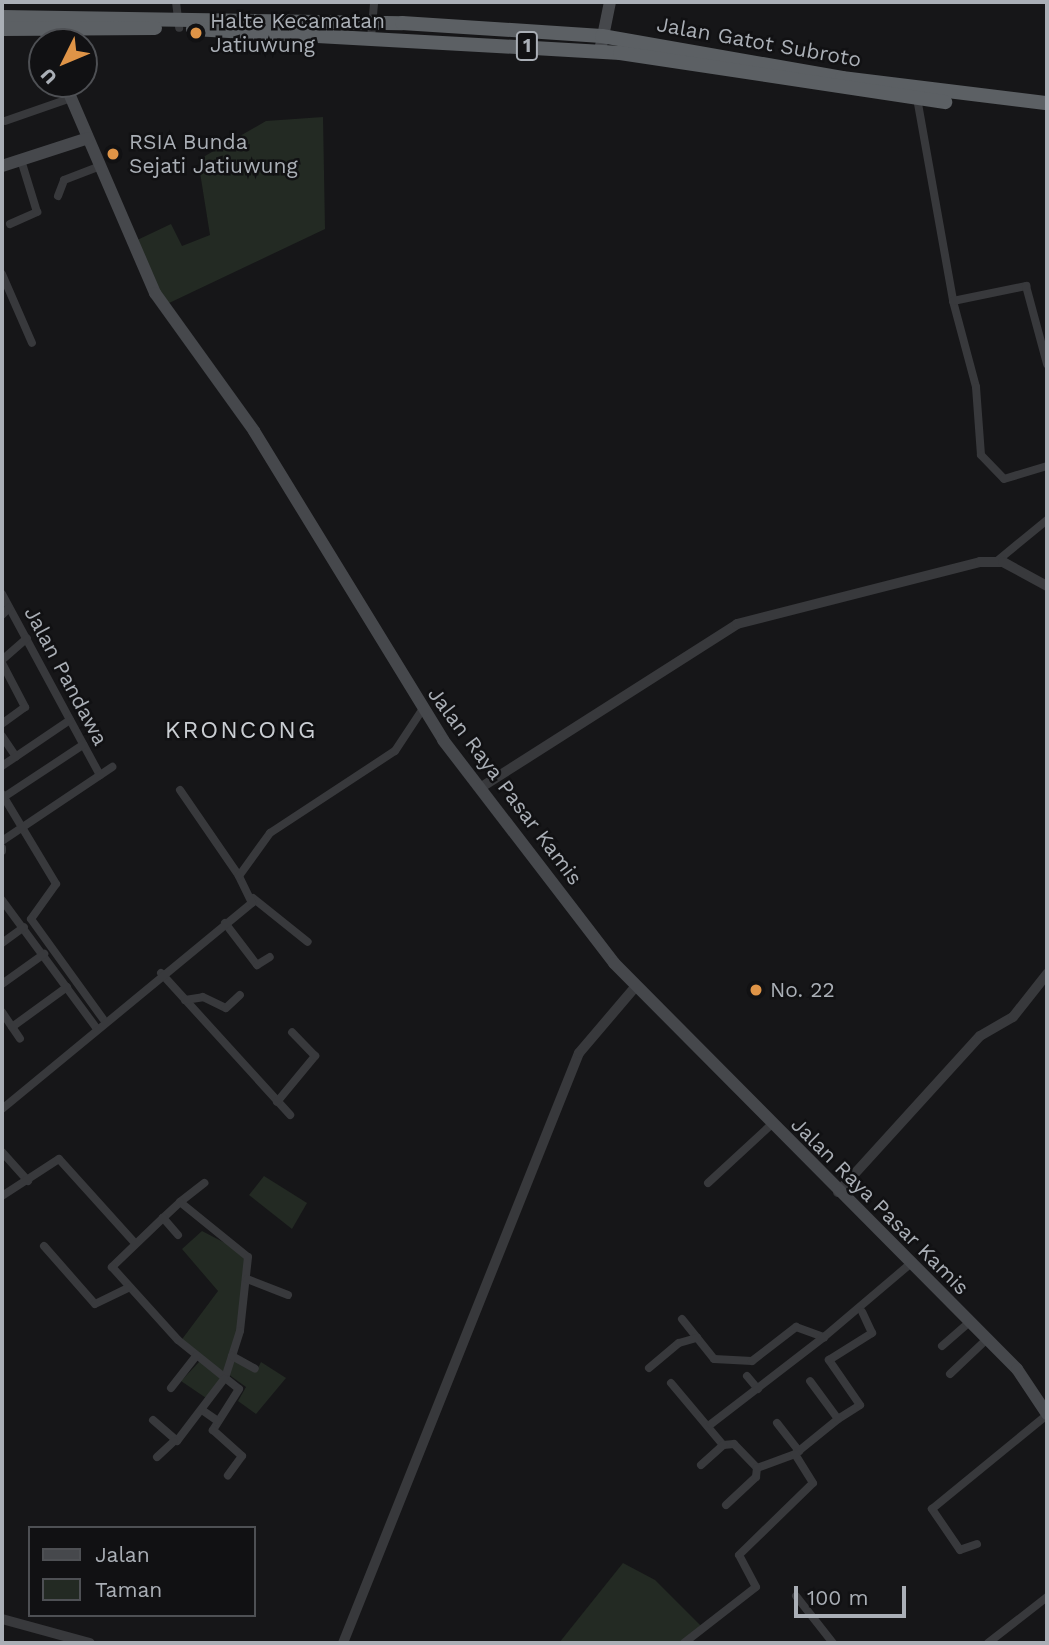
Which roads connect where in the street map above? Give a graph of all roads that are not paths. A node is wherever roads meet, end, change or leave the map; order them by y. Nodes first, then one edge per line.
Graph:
1 (176, 2) edge
2 (374, 2) edge
3 (610, 2) edge
4 (2, 17) edge
5 (179, 23) junction
6 (373, 23) junction
7 (41, 28) edge
8 (67, 28) edge
9 (2, 29) edge
10 (28, 29) edge
11 (371, 38) junction
12 (601, 44) junction
13 (918, 93) junction
14 (71, 98) joint
15 (1040, 107) edge
16 (5, 121) dead end
17 (88, 138) junction
18 (21, 160) junction
19 (2, 166) edge
20 (100, 166) junction
21 (58, 196) dead end
22 (10, 224) dead end
23 (2, 274) edge
24 (953, 301) junction
25 (32, 343) dead end
26 (1047, 364) edge
27 (1047, 466) edge
28 (1047, 520) edge
29 (997, 561) junction
30 (1047, 586) edge
31 (2, 594) edge
32 (9, 608) junction
33 (2, 615) edge
34 (27, 638) junction
35 (2, 662) edge
36 (10, 680) junction
37 (2, 686) edge
38 (422, 710) junction
39 (70, 720) junction
40 (2, 724) edge
41 (2, 736) edge
42 (83, 745) junction
43 (16, 757) junction
44 (2, 766) edge
45 (112, 767) dead end
46 (100, 775) junction
47 (480, 788) junction
48 (180, 790) dead end
49 (3, 796) edge
50 (24, 826) junction
51 (2, 841) edge
52 (239, 876) junction
53 (253, 898) junction
54 (4, 900) edge
55 (225, 923) junction
56 (24, 927) junction
57 (308, 942) dead end
58 (2, 943) edge
59 (44, 954) junction
60 (270, 957) dead end
61 (161, 973) junction
62 (1047, 974) edge
63 (2, 984) edge
64 (66, 986) junction
65 (636, 986) junction
66 (240, 995) dead end
67 (185, 1000) junction
68 (2, 1012) edge
69 (103, 1019) junction
70 (95, 1026) junction
71 (12, 1027) junction
72 (292, 1032) dead end
73 (20, 1039) dead end
74 (277, 1102) junction
75 (2, 1109) edge
76 (289, 1115) dead end
77 (772, 1124) junction
78 (2, 1152) edge
79 (28, 1181) junction
80 (204, 1183) dead end
81 (708, 1183) dead end
82 (838, 1192) junction
83 (2, 1196) edge
84 (180, 1202) junction
85 (163, 1218) junction
86 (178, 1235) dead end
87 (135, 1243) junction
88 (44, 1246) dead end
89 (910, 1265) junction
90 (247, 1279) junction
91 (128, 1287) junction
92 (288, 1295) dead end
93 (682, 1319) dead end
94 (968, 1323) junction
95 (824, 1337) junction
96 (697, 1338) junction
97 (986, 1340) junction
98 (942, 1346) dead end
99 (196, 1356) junction
100 (232, 1356) junction
101 (649, 1368) dead end
102 (256, 1369) dead end
103 (950, 1374) dead end
104 (747, 1376) dead end
105 (225, 1377) junction
106 (810, 1381) dead end
107 (671, 1382) dead end
108 (171, 1388) dead end
109 (758, 1389) junction
110 (202, 1410) junction
111 (1047, 1415) edge
112 (838, 1419) junction
113 (153, 1420) dead end
114 (218, 1421) junction
115 (777, 1423) dead end
116 (711, 1424) junction
117 (174, 1441) junction
118 (723, 1445) junction
119 (797, 1452) junction
120 (157, 1457) dead end
121 (701, 1465) dead end
122 (757, 1468) junction
123 (228, 1475) dead end
124 (726, 1505) dead end
125 (977, 1544) dead end
126 (796, 1596) dead end
127 (1047, 1597) edge
128 (2, 1619) edge
129 (90, 1643) edge
130 (343, 1643) edge
131 (684, 1643) edge
132 (832, 1643) edge
133 (988, 1643) edge

1 - 5 street
2 - 6 street
3 - 12 main road
4 - 7 highway, Jalan Gatot Subroto / 1
5 - 6 highway, Jalan Gatot Subroto / 1
5 - 8 highway, Jalan Gatot Subroto / 1
5 - 11 highway, Jalan Gatot Subroto / 1
6 - 11 street
6 - 12 highway, Jalan Gatot Subroto / 1
9 - 10 highway, Jalan Gatot Subroto / 1
11 - 12 highway, Jalan Gatot Subroto / 1
12 - 13 highway, Jalan Gatot Subroto / 1
13 - 15 highway, Jalan Gatot Subroto / 1
13 - 24 street
14 - 16 street
14 - 17 main road, Jalan Raya Pasar Kamis
17 - 18 main road
17 - 20 main road, Jalan Raya Pasar Kamis
18 - 19 main road
18 - 22 street
20 - 21 street
20 - 38 main road, Jalan Raya Pasar Kamis
23 - 25 street
24 - 26 street
24 - 27 street
28 - 29 street
29 - 30 street
29 - 47 street
31 - 32 street, Jalan Pandawa
32 - 33 street
32 - 34 street, Jalan Pandawa
34 - 35 street
34 - 39 street, Jalan Pandawa
35 - 36 street
36 - 37 street
36 - 40 street
38 - 47 main road, Jalan Raya Pasar Kamis
38 - 52 street
39 - 42 street, Jalan Pandawa
39 - 43 street
41 - 43 street
42 - 46 street, Jalan Pandawa
42 - 49 street
43 - 44 street
45 - 46 street
46 - 50 street
47 - 65 main road, Jalan Raya Pasar Kamis
48 - 52 street
49 - 50 street
50 - 51 street
50 - 69 street
52 - 53 street
53 - 55 street
53 - 57 street
54 - 56 street
55 - 60 street
55 - 61 street
56 - 58 street
56 - 59 street
59 - 63 street
59 - 64 street
61 - 67 street
61 - 69 street
62 - 82 street
64 - 70 street
64 - 71 street
65 - 77 main road, Jalan Raya Pasar Kamis
65 - 130 street
66 - 67 street
67 - 74 street
68 - 71 street
69 - 70 street
70 - 75 street
71 - 73 street
72 - 74 street
74 - 76 street
77 - 81 street
77 - 82 main road, Jalan Raya Pasar Kamis
78 - 79 street
79 - 83 street
79 - 87 street
80 - 84 street
82 - 89 main road, Jalan Raya Pasar Kamis
84 - 85 street
84 - 90 street
85 - 86 street
85 - 87 street
87 - 91 street
88 - 91 street
89 - 94 main road, Jalan Raya Pasar Kamis
89 - 95 street
89 - 112 street
90 - 92 street
90 - 100 street
91 - 99 street
93 - 96 street
94 - 97 main road, Jalan Raya Pasar Kamis
94 - 98 street
95 - 96 street
95 - 109 street
96 - 101 street
97 - 103 street
97 - 111 main road, Jalan Raya Pasar Kamis
99 - 105 street
99 - 108 street
100 - 102 street
100 - 105 street
104 - 109 street
105 - 110 street
105 - 114 street
106 - 112 street
107 - 116 street
109 - 116 street
110 - 114 street
110 - 117 street
111 - 125 street
112 - 119 street
113 - 117 street
114 - 123 street
115 - 119 street
116 - 118 street
117 - 120 street
118 - 121 street
118 - 122 street
119 - 122 street
119 - 131 street
122 - 124 street
126 - 132 street
127 - 133 street
128 - 129 street

